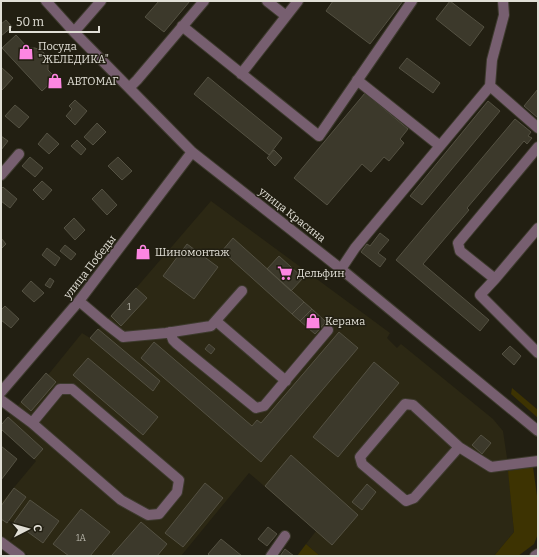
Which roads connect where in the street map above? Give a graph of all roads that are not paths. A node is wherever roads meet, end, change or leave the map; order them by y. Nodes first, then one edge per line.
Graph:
1 (46, 1) edge
2 (101, 1) edge
3 (204, 1) edge
4 (267, 1) edge
5 (298, 1) edge
6 (412, 1) edge
7 (503, 1) edge
8 (286, 16) junction
9 (182, 26) junction
10 (74, 32) junction
11 (241, 74) junction
12 (357, 80) junction
13 (490, 86) junction
14 (129, 88) junction
15 (538, 128) edge
16 (440, 146) junction
17 (538, 147) edge
18 (192, 152) junction
19 (20, 154) dead end
20 (1, 175) edge
21 (538, 228) edge
22 (341, 268) junction
23 (495, 279) junction
24 (242, 291) dead end
25 (79, 301) junction
26 (216, 321) junction
27 (328, 330) dead end
28 (170, 332) junction
29 (538, 353) edge
30 (286, 381) junction
31 (1, 392) edge
32 (1, 400) edge
33 (32, 423) junction
34 (538, 431) edge
35 (459, 447) junction
36 (538, 461) edge
37 (285, 536) dead end
38 (1, 542) edge
39 (538, 554) edge
40 (20, 556) edge
41 (271, 556) edge
42 (534, 556) edge

1 - 10 street, улица Красина
2 - 10 street
3 - 9 street
4 - 8 street
5 - 8 street
6 - 12 street
7 - 13 street
8 - 11 street
9 - 11 street
9 - 14 street
10 - 14 street, улица Красина
11 - 12 street
12 - 16 street
13 - 15 street
13 - 16 street
14 - 18 street, улица Красина
16 - 22 street
17 - 23 street
18 - 22 street, улица Красина
18 - 25 street, улица Победы
19 - 20 street
21 - 23 street
22 - 34 street, улица Красина
23 - 29 street
24 - 26 street
25 - 28 street
25 - 31 street, улица Победы
26 - 28 street
26 - 30 street
27 - 30 street
28 - 30 street
32 - 33 street
33 - 33 street
35 - 35 street
35 - 36 street
37 - 41 street
38 - 40 street
39 - 42 street

